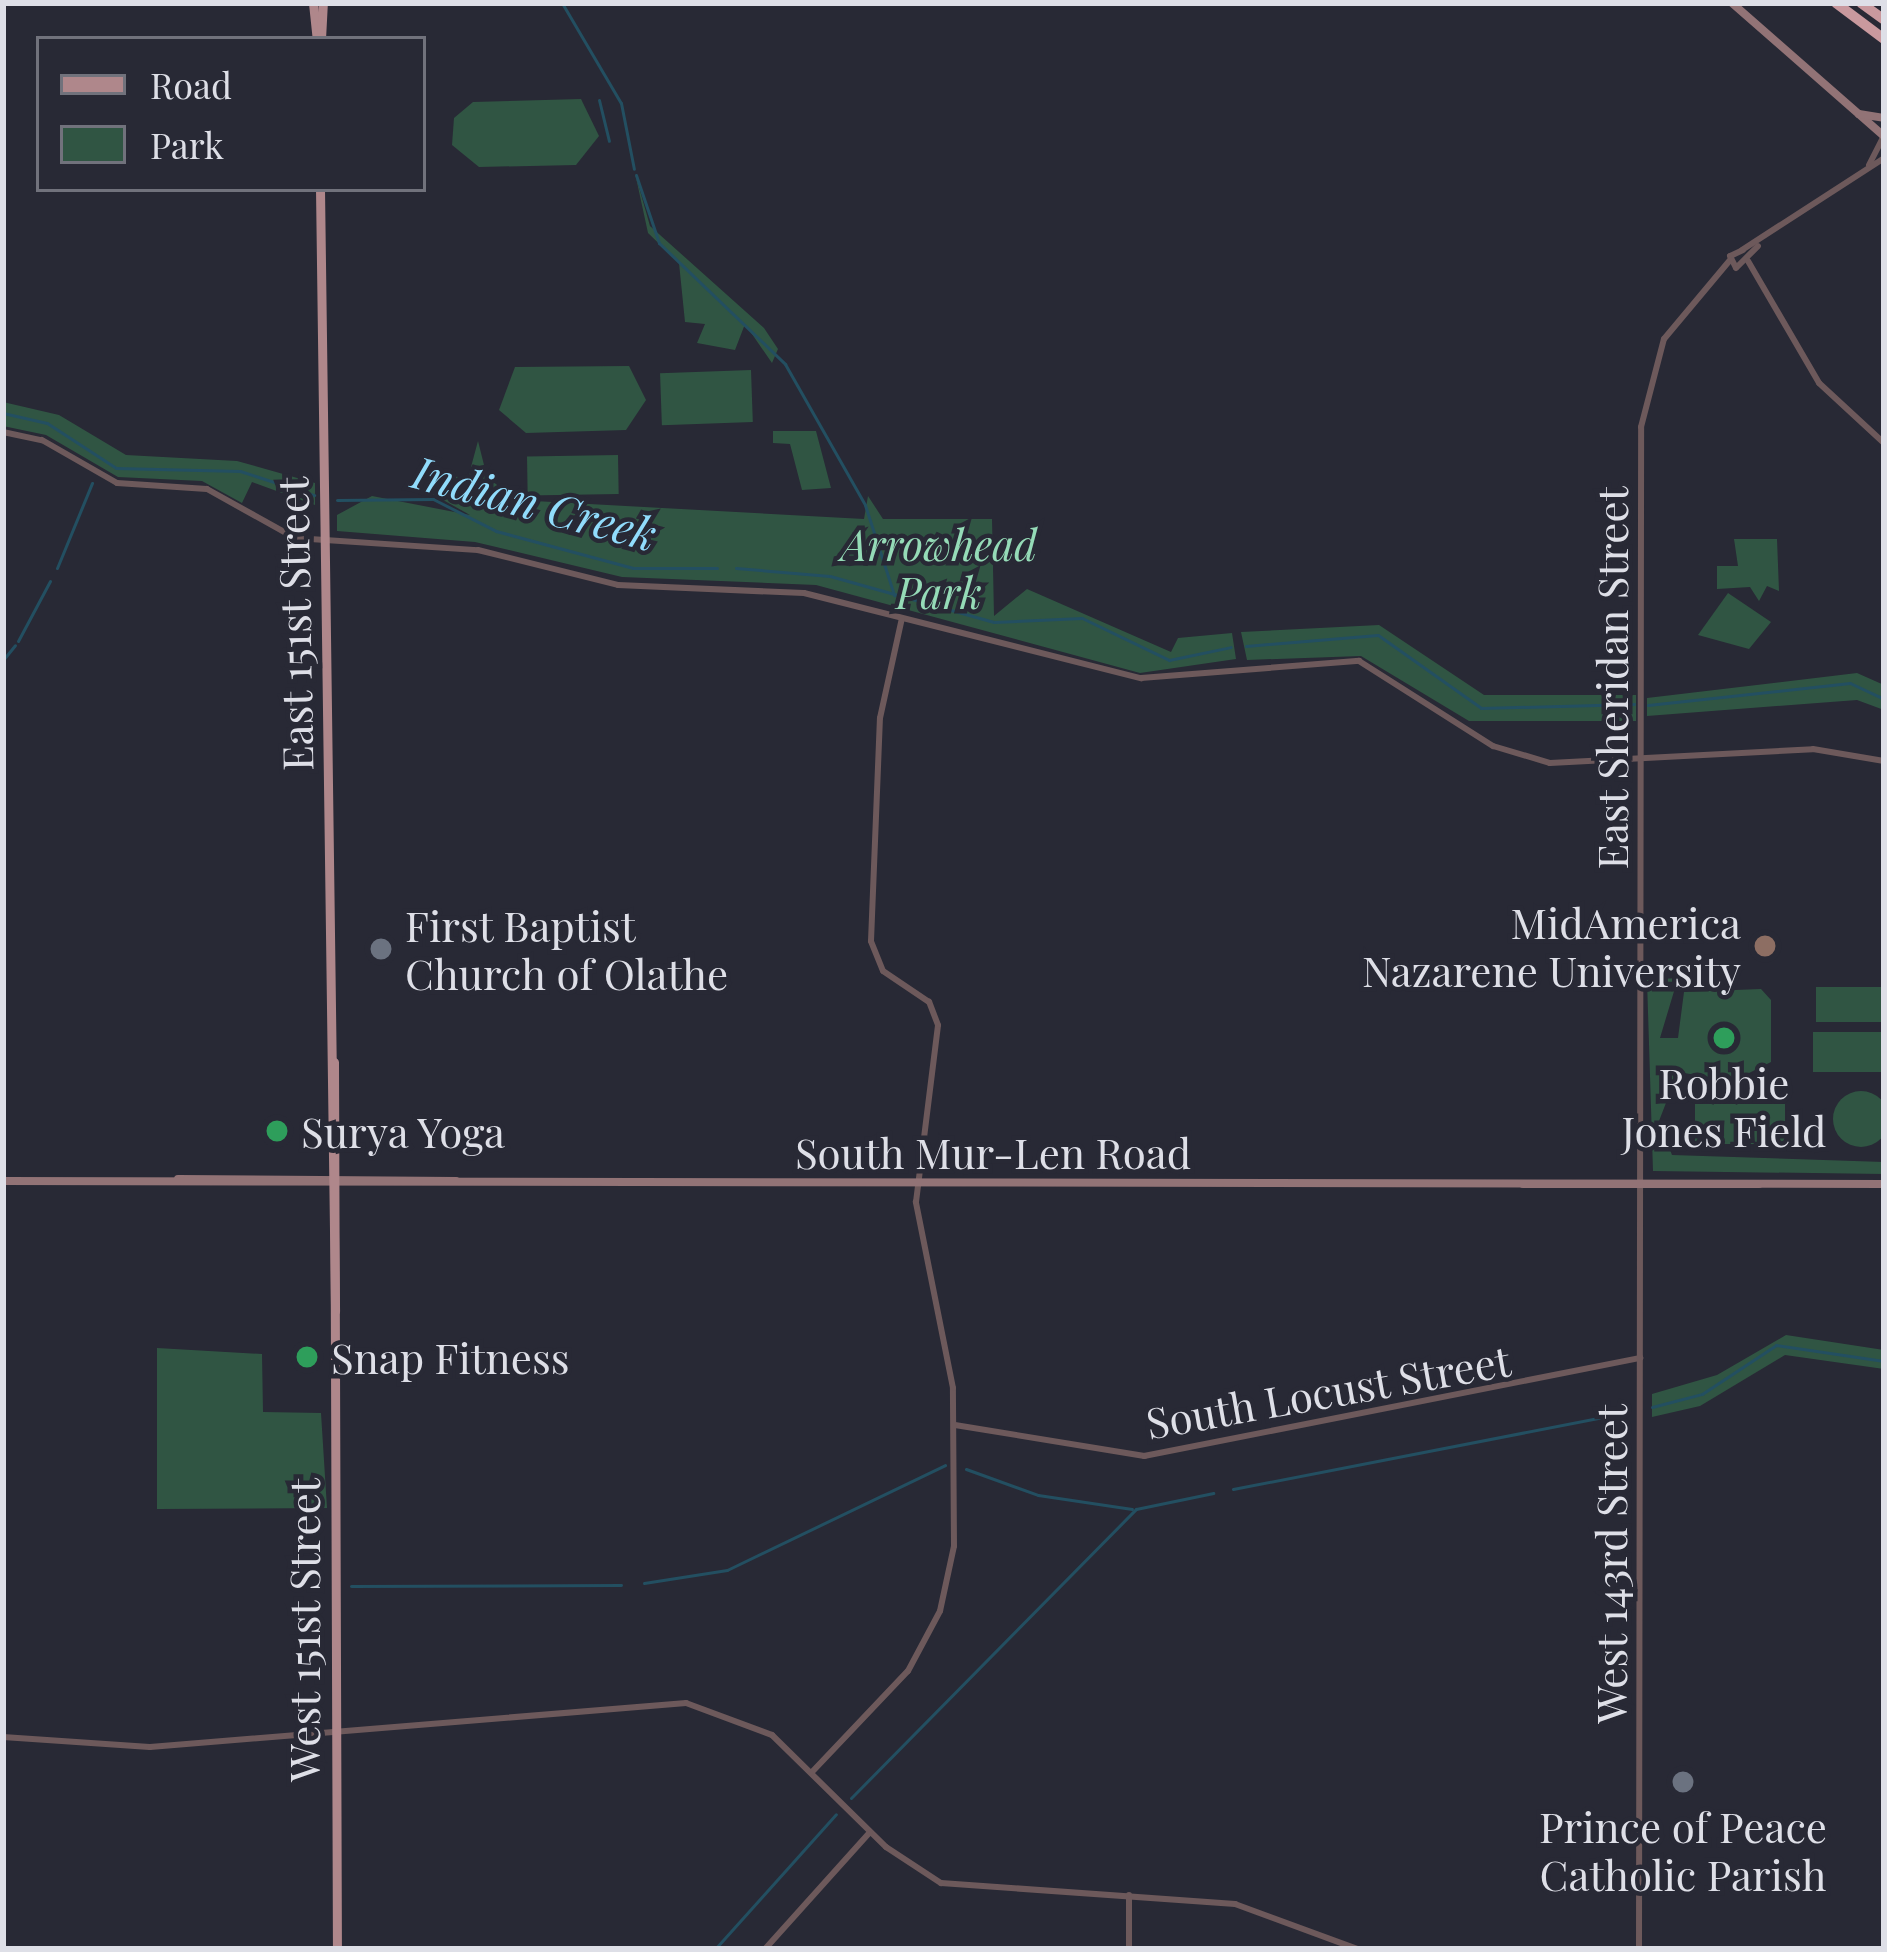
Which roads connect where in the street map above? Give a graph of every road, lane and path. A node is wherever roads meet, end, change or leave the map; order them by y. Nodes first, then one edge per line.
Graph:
1 (313, 3) edge
2 (323, 3) edge
3 (1732, 3) edge
4 (1833, 3) edge
5 (1861, 3) edge
6 (1884, 20) edge
7 (318, 36) edge
8 (319, 36) edge
9 (1884, 39) edge
10 (1852, 112) junction
11 (1884, 118) edge
12 (1884, 134) edge
13 (1884, 158) edge
14 (1867, 168) junction
15 (320, 192) edge
16 (1760, 243) junction
17 (1742, 250) junction
18 (1730, 260) junction
19 (1748, 260) junction
20 (1738, 268) junction
21 (1719, 273) junction
22 (1755, 278) junction
23 (3, 432) edge
24 (1884, 443) edge
25 (325, 539) junction
26 (902, 618) junction
27 (1641, 756) junction
28 (1884, 760) edge
29 (269, 1174) junction
30 (178, 1179) junction
31 (334, 1179) junction
32 (3, 1181) edge
33 (916, 1182) junction
34 (1641, 1184) junction
35 (1884, 1184) edge
36 (231, 1185) junction
37 (1640, 1358) junction
38 (955, 1425) junction
39 (337, 1730) junction
40 (3, 1737) edge
41 (812, 1772) junction
42 (870, 1832) junction
43 (1129, 1895) junction
44 (337, 1949) edge
45 (765, 1949) edge
46 (1129, 1949) edge
47 (1357, 1949) edge
48 (1639, 1949) edge

1 - 7 main road
2 - 8 main road
3 - 10 main road
4 - 9 highway
5 - 6 highway
10 - 11 main road
10 - 12 main road
12 - 14 street
13 - 14 street
14 - 16 street
15 - 25 main road, East 151st Street
16 - 17 street
16 - 19 street
17 - 18 street, East Sheridan Street
17 - 19 street
18 - 20 street
18 - 21 street, East Sheridan Street
19 - 20 street
19 - 22 street
20 - 21 street
20 - 22 street
21 - 27 street, East Sheridan Street
22 - 24 street
23 - 25 street
25 - 26 street
25 - 31 main road, East 151st Street
26 - 27 street
26 - 33 street
27 - 28 street
27 - 34 street, East Sheridan Street
29 - 30 main road, South Mur-Len Road
29 - 31 main road, South Mur-Len Road
29 - 36 main road
30 - 32 main road, South Mur-Len Road
30 - 36 main road, South Mur-Len Road
31 - 33 main road, South Mur-Len Road
31 - 36 main road, South Mur-Len Road
31 - 39 main road, West 151st Street
33 - 34 main road, South Mur-Len Road
33 - 38 street
34 - 35 main road, South Mur-Len Road
34 - 37 street, West 143rd Street
37 - 38 street, South Locust Street
37 - 48 street, West 143rd Street
38 - 41 street
39 - 40 street
39 - 41 street
39 - 44 main road, West 151st Street
41 - 42 street
42 - 43 street
42 - 45 street
43 - 46 street
43 - 47 street

